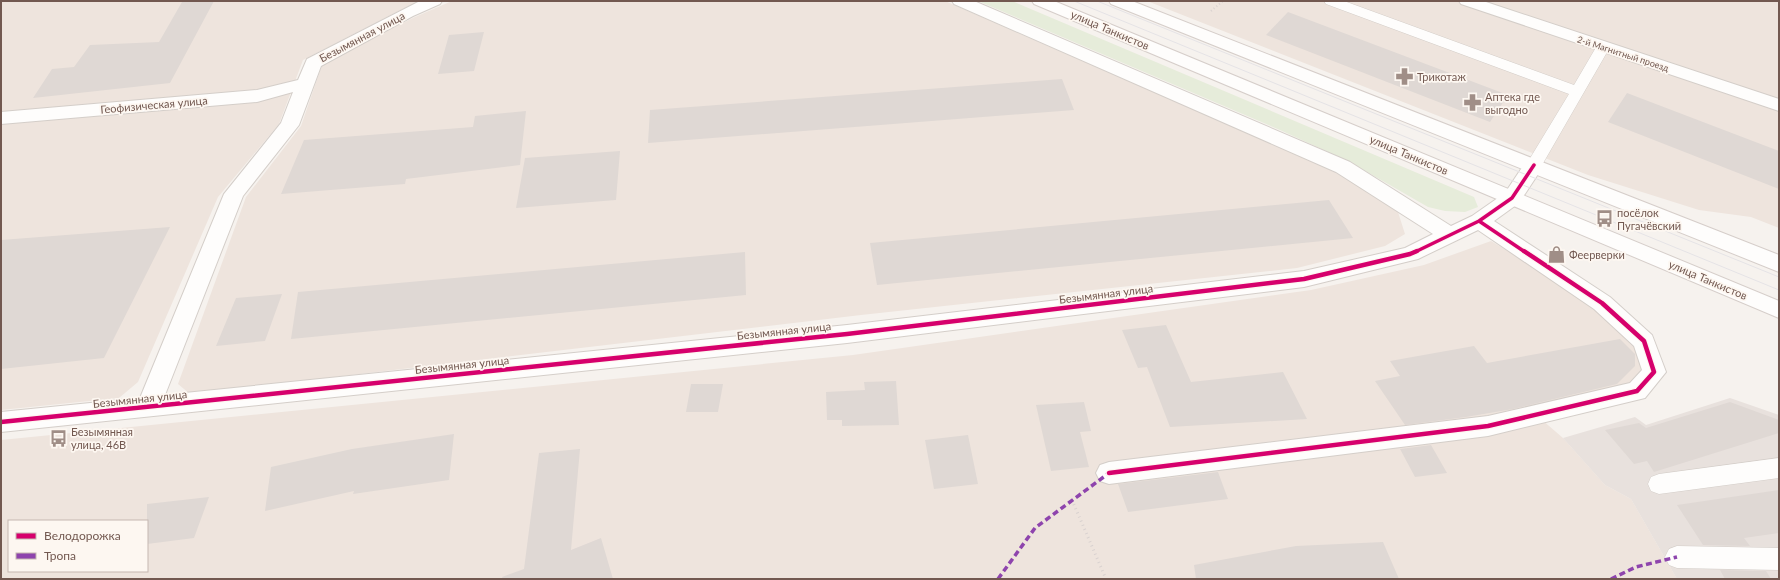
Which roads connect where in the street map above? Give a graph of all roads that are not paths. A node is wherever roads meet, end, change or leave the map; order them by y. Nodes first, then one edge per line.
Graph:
1 (434, 1) edge
2 (960, 1) edge
3 (1040, 1) edge
4 (1117, 1) edge
5 (1331, 1) edge
6 (1467, 1) edge
7 (1603, 47) junction
8 (306, 83) junction
9 (1578, 92) junction
10 (1779, 105) edge
11 (1, 118) edge
12 (1534, 165) junction
13 (1512, 198) junction
14 (1479, 221) junction
15 (1450, 235) junction
16 (1779, 264) edge
17 (1779, 310) edge
18 (148, 407) junction
19 (1, 422) edge
20 (1779, 468) edge
21 (1109, 473) dead end
22 (1659, 484) dead end
23 (1677, 557) dead end
24 (1779, 559) edge

1 - 8 street, Безымянная улица
2 - 15 street
3 - 13 street, улица Танкистов
4 - 12 street
5 - 9 lane
6 - 7 street, 2-й Магнитный проезд
7 - 9 lane
7 - 10 street, 2-й Магнитный проезд
8 - 11 street, Геофизическая улица
8 - 18 street, Безымянная улица
9 - 12 lane
12 - 13 street, Безымянная улица
12 - 16 street
13 - 14 street, Безымянная улица
13 - 17 street, улица Танкистов
14 - 15 street, Безымянная улица
14 - 21 street
15 - 18 street, Безымянная улица
18 - 19 street, Безымянная улица
20 - 22 lane
23 - 24 lane

